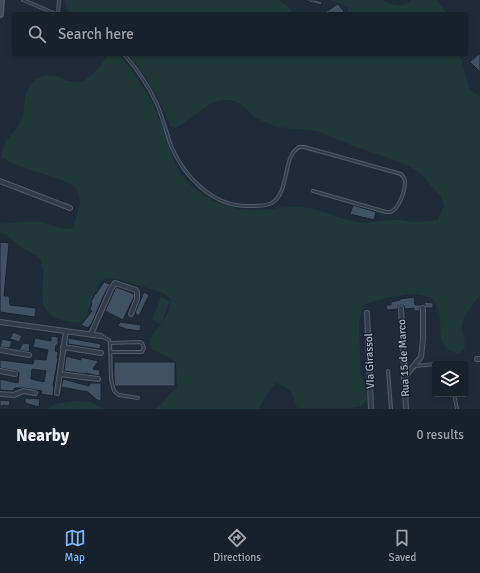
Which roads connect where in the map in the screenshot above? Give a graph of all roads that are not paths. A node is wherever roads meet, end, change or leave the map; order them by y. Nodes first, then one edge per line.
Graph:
1 (2, 0) edge
2 (23, 0) edge
3 (59, 0) edge
4 (52, 12) edge
5 (57, 12) edge
6 (0, 14) edge
7 (126, 56) edge
8 (0, 181) edge
9 (313, 191) dead end
10 (70, 208) dead end
11 (401, 308) dead end
12 (423, 308) dead end
13 (367, 313) dead end
14 (131, 314) dead end
15 (0, 322) edge
16 (66, 331) junction
17 (91, 334) junction
18 (101, 336) joint
19 (110, 342) junction
20 (63, 347) junction
21 (0, 350) edge
22 (111, 352) junction
23 (101, 353) dead end
24 (29, 355) dead end
25 (432, 364) edge
26 (414, 366) junction
27 (0, 371) edge
28 (388, 371) dead end
29 (15, 374) dead end
30 (60, 374) junction
31 (404, 378) junction
32 (98, 380) dead end
33 (35, 393) dead end
34 (57, 393) dead end
35 (0, 394) edge
36 (455, 397) edge
37 (138, 398) dead end
38 (371, 409) edge
39 (391, 409) edge
40 (406, 409) edge
41 (457, 409) edge

1 - 6 main road
2 - 4 lane
3 - 5 lane
7 - 9 lane
8 - 10 street
11 - 31 street, Rua 15 de Marco
12 - 26 street
13 - 38 street, VIa Girassol
14 - 17 street
15 - 16 street
16 - 17 street
16 - 20 street
17 - 18 street
18 - 19 lane
19 - 22 lane
19 - 22 lane
20 - 23 street
20 - 30 street
21 - 24 street
22 - 37 lane
25 - 26 lane
26 - 31 street
27 - 29 street
28 - 39 lane
30 - 32 street
30 - 34 street
31 - 40 street, Rua 15 de Marco
33 - 35 street
36 - 41 lane

